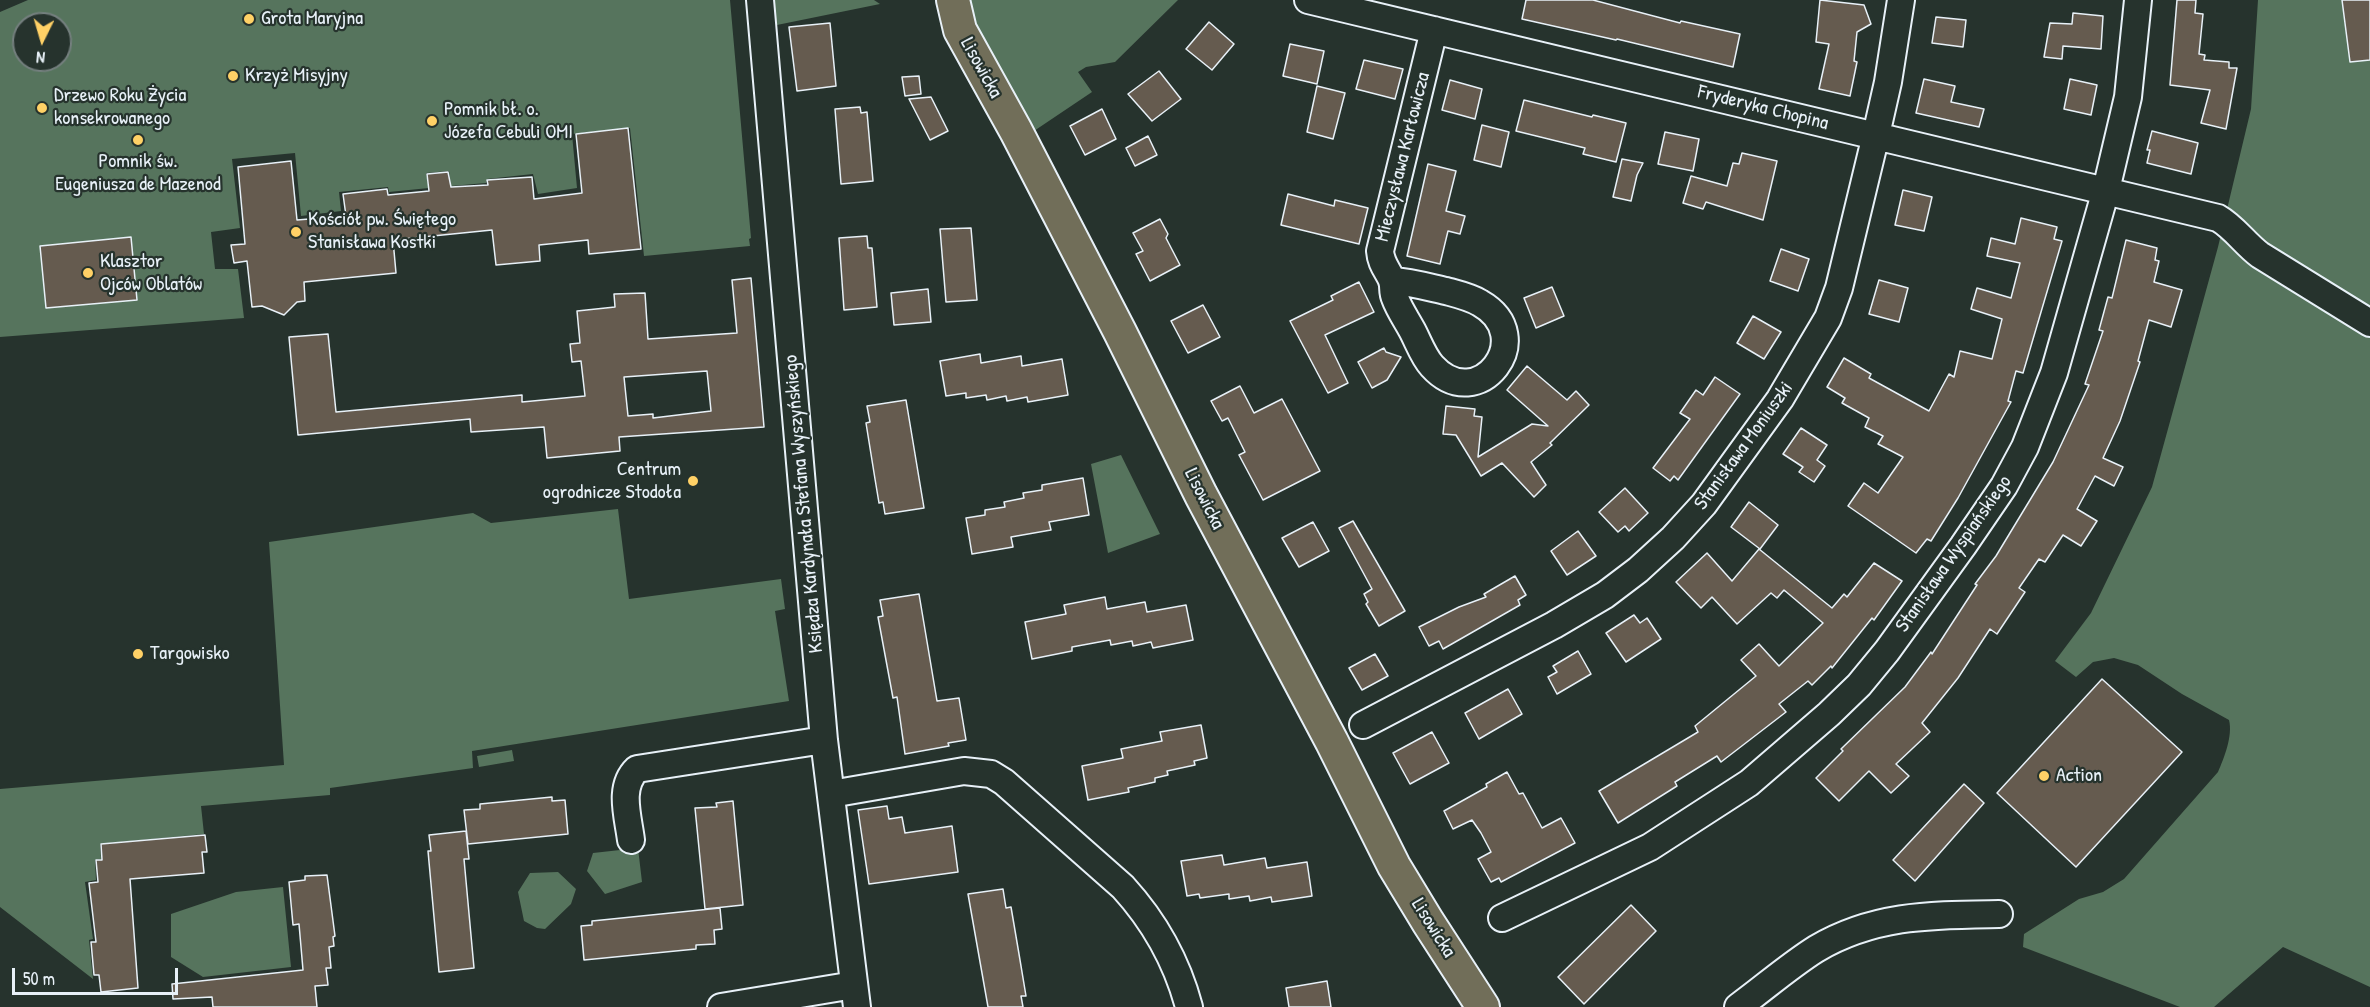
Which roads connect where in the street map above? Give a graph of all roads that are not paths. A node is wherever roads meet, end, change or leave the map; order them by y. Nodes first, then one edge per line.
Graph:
1 (760, 0) edge
2 (930, 0) edge
3 (1308, 0) edge
4 (1901, 0) edge
5 (2138, 0) edge
6 (956, 15) edge
7 (1434, 30) junction
8 (1876, 135) junction
9 (2106, 190) junction
10 (1392, 281) junction
11 (2370, 323) edge
12 (1363, 725) dead end
13 (824, 740) junction
14 (831, 794) junction
15 (631, 840) dead end
16 (1999, 914) dead end
17 (1502, 918) dead end
18 (1456, 965) junction
19 (855, 996) edge
20 (721, 1007) edge
21 (1190, 1007) edge
22 (1483, 1007) edge
23 (1505, 1007) edge
24 (1738, 1007) edge

1 - 13 street, Księdza Kardynała Stefana Wyszyńskiego
2 - 6 main road, Lisowicka
3 - 7 street, Fryderyka Chopina
4 - 8 street, Stanisława Moniuszki
5 - 9 street, Stanisława Wyspiańskiego
6 - 18 main road, Lisowicka
7 - 8 street, Fryderyka Chopina
7 - 10 street, Mieczysława Karłowicza
8 - 9 street, Fryderyka Chopina
8 - 12 street, Stanisława Moniuszki
9 - 11 street, Fryderyka Chopina
9 - 17 street, Stanisława Wyspiańskiego
10 - 10 street, Mieczysława Karłowicza
13 - 14 street, Księdza Kardynała Stefana Wyszyńskiego
13 - 15 street
14 - 19 street, Księdza Kardynała Stefana Wyszyńskiego
14 - 21 street
16 - 24 street
18 - 22 main road, Lisowicka
18 - 23 main road, Lisowicka
19 - 20 street

